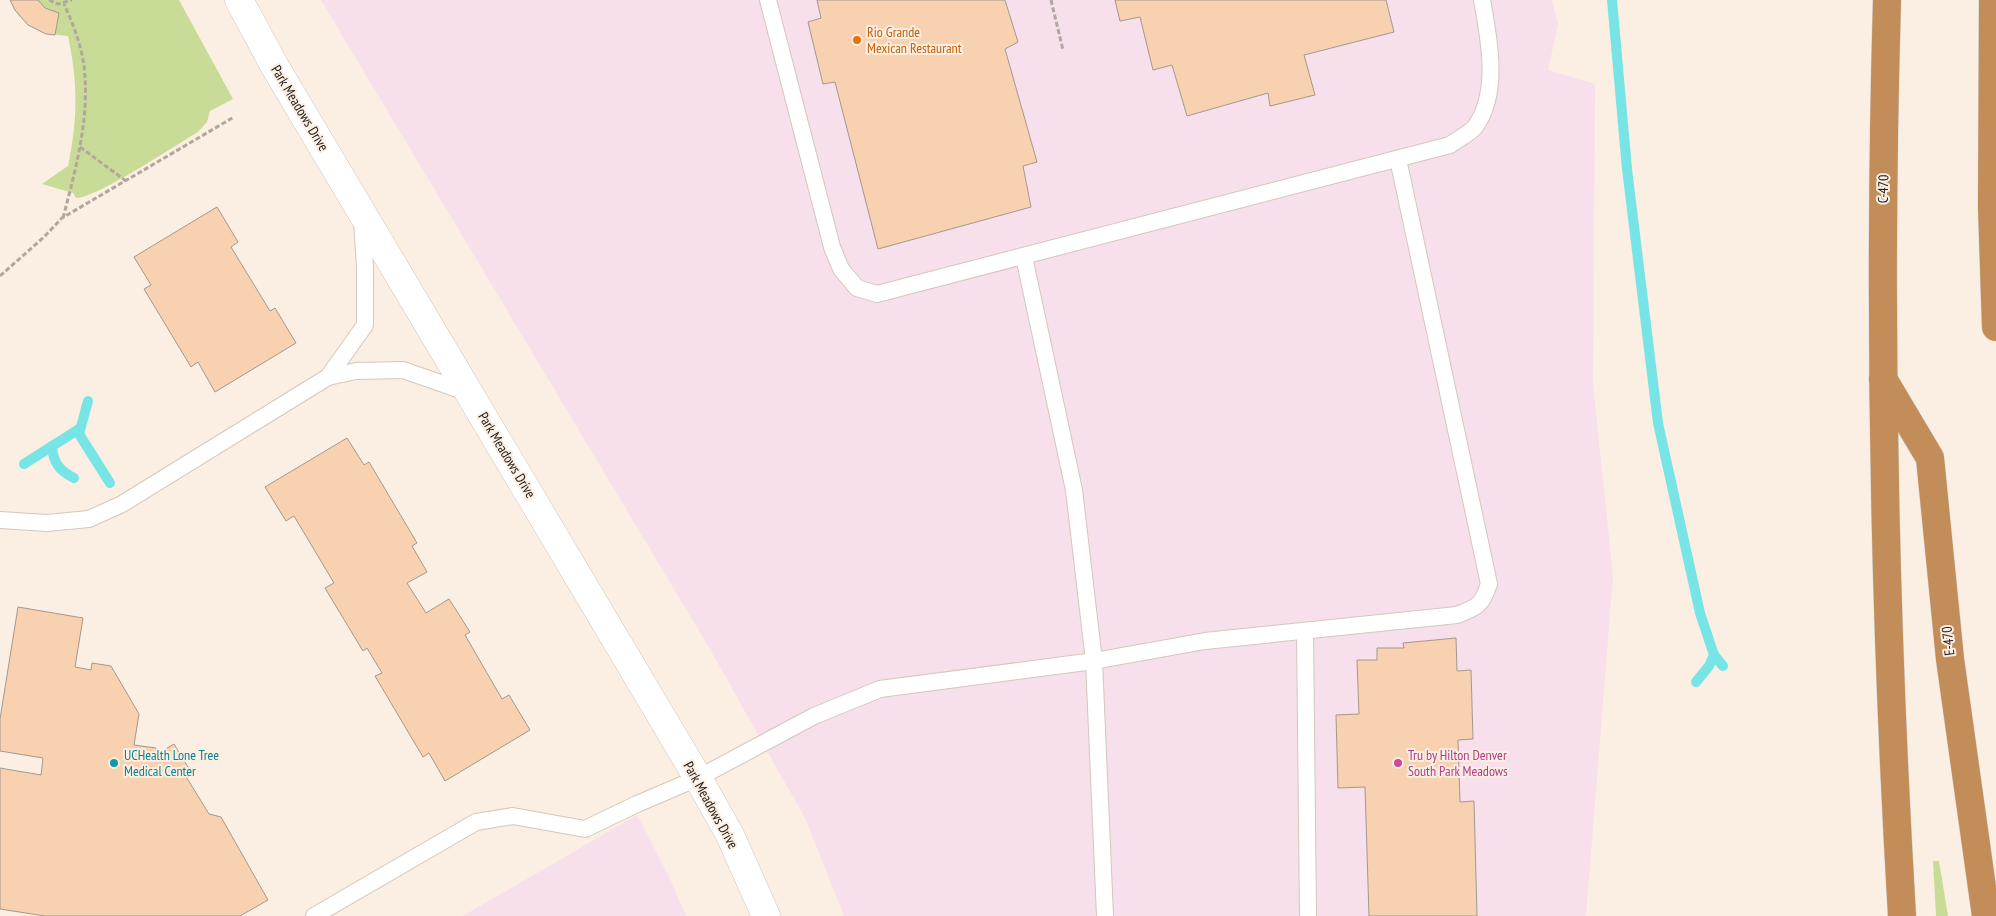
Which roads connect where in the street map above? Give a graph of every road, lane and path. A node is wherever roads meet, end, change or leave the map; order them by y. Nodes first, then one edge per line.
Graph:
1 (49, 0) edge
2 (72, 0) edge
3 (239, 0) edge
4 (768, 0) edge
5 (1051, 0) edge
6 (1482, 0) edge
7 (1887, 0) edge
8 (1993, 0) edge
9 (64, 4) junction
10 (1064, 50) dead end
11 (234, 117) dead end
12 (80, 148) junction
13 (1398, 158) junction
14 (126, 181) junction
15 (361, 210) junction
16 (62, 218) junction
17 (1024, 257) junction
18 (0, 276) edge
19 (1996, 327) edge
20 (328, 377) junction
21 (1882, 378) junction
22 (471, 394) junction
23 (0, 520) edge
24 (1305, 631) junction
25 (1094, 661) junction
26 (698, 778) junction
27 (314, 916) edge
28 (766, 916) edge
29 (1105, 916) edge
30 (1308, 916) edge
31 (1902, 916) edge
32 (1986, 916) edge

1 - 9 path
2 - 9 path
3 - 15 main road, Park Meadows Drive
4 - 17 lane
5 - 10 path
6 - 13 lane
7 - 21 highway, C-470
8 - 19 highway
9 - 12 path
11 - 14 path
12 - 14 path
12 - 16 path
13 - 17 lane
13 - 24 lane
14 - 16 path
15 - 20 lane
15 - 22 main road, Park Meadows Drive
16 - 18 path
17 - 25 lane
20 - 22 lane
20 - 23 lane
21 - 31 highway, C-470
21 - 32 highway, E-470
22 - 26 main road, Park Meadows Drive
24 - 25 lane
24 - 30 lane
25 - 26 lane
25 - 29 lane
26 - 27 lane
26 - 28 main road, Park Meadows Drive

